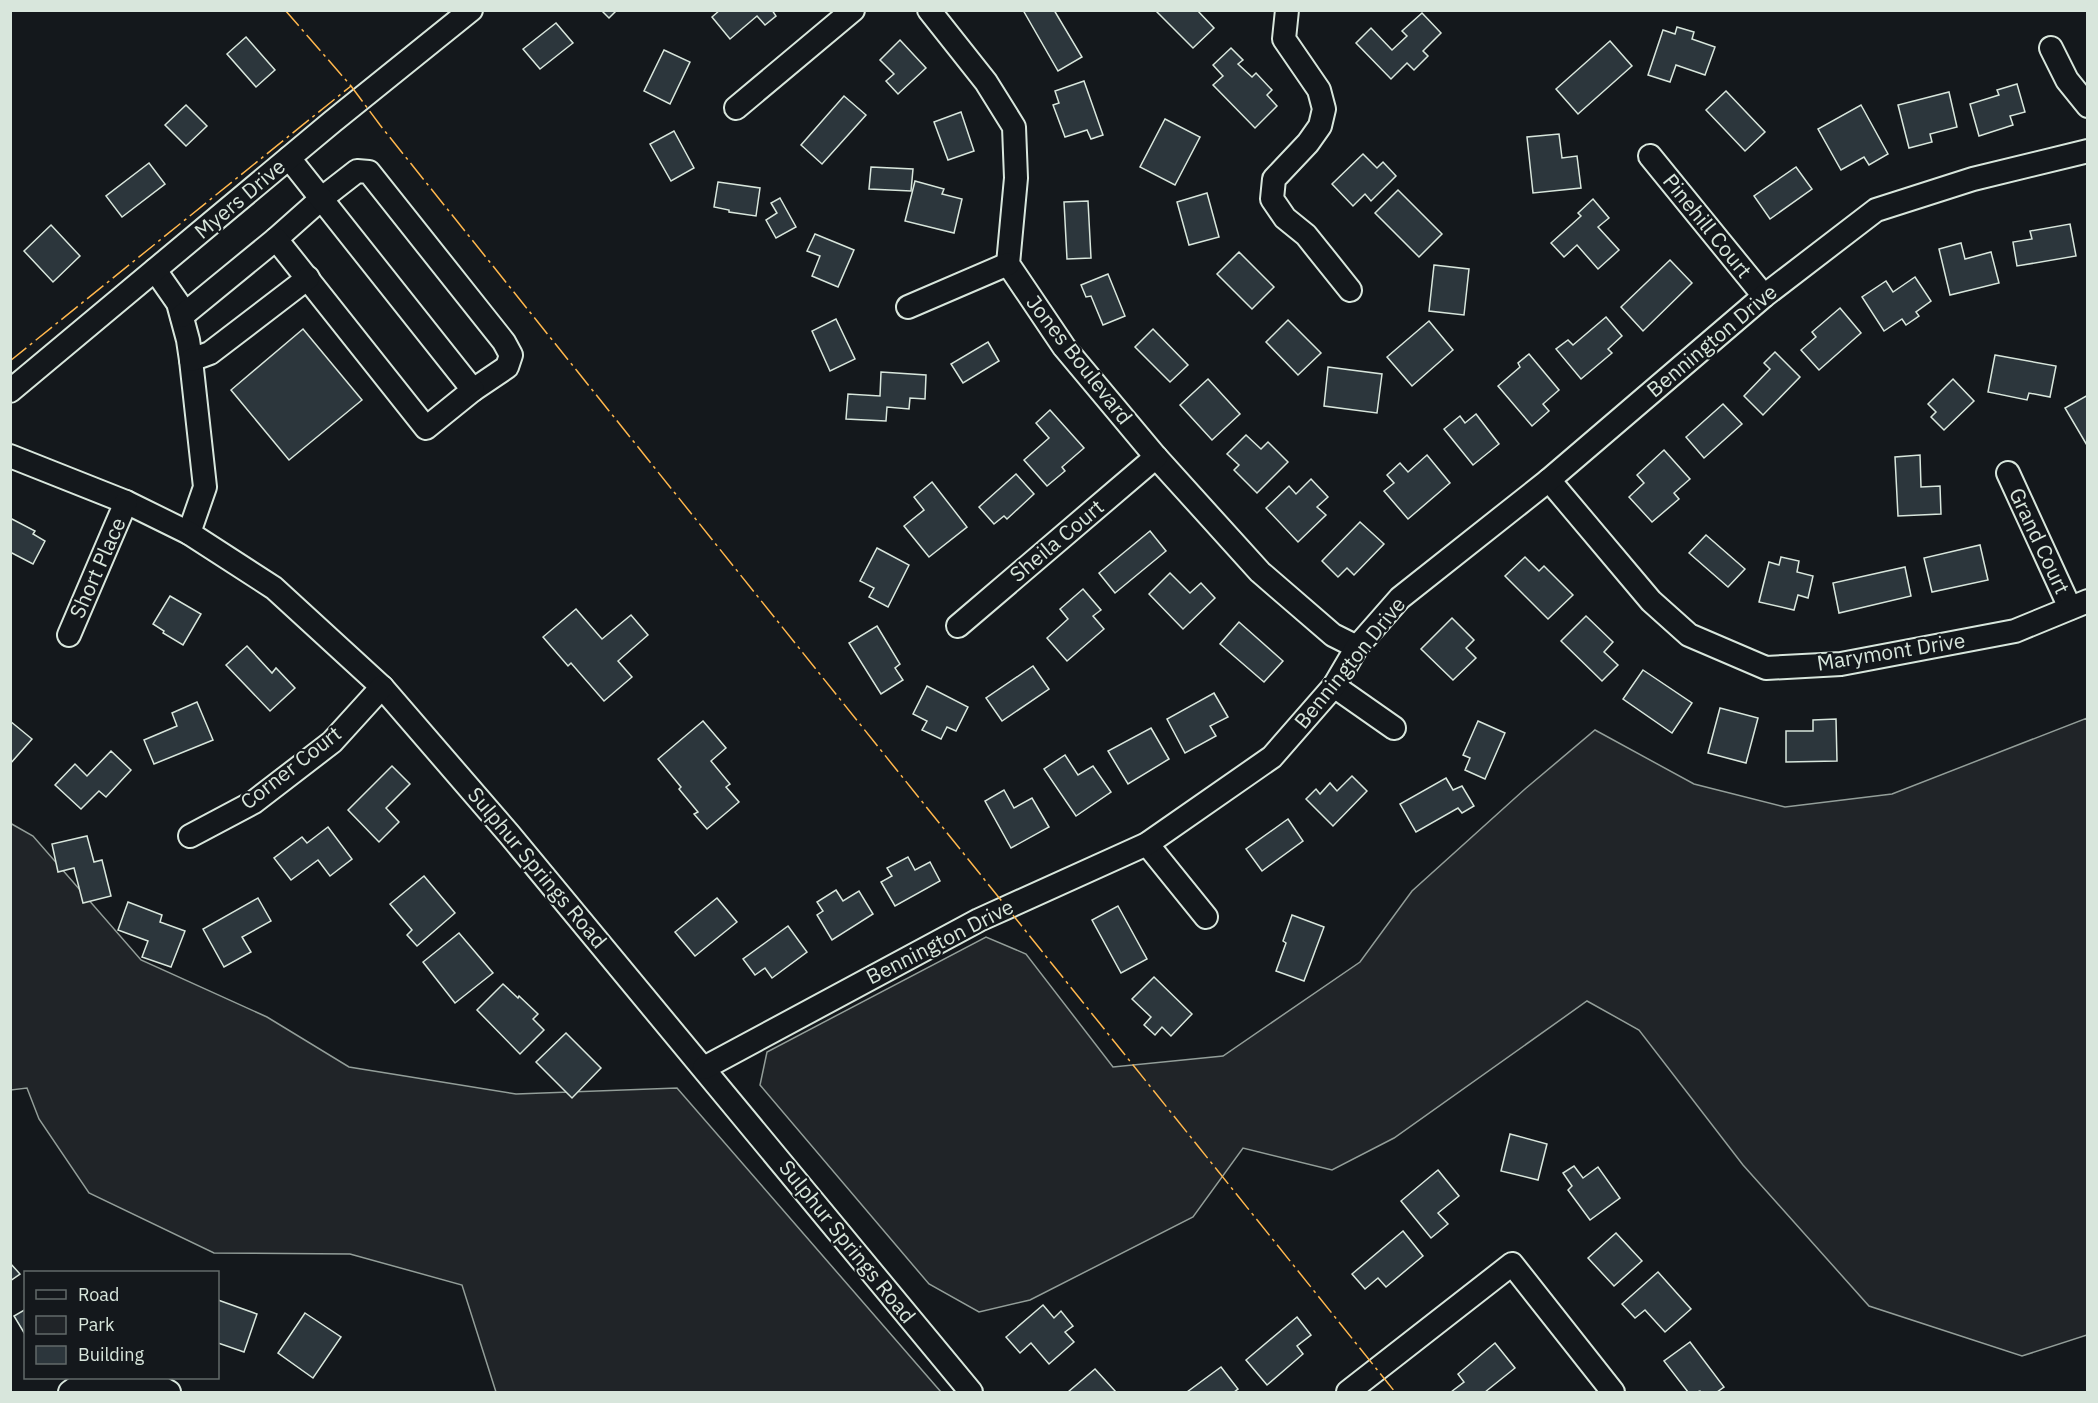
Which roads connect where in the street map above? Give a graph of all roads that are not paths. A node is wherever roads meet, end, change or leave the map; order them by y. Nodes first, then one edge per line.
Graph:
1 (471, 10) edge
2 (853, 10) edge
3 (929, 10) edge
4 (1287, 10) edge
5 (2051, 48) dead end
6 (2088, 106) edge
7 (736, 108) dead end
8 (2088, 151) edge
9 (1650, 156) dead end
10 (289, 158) junction
11 (321, 198) junction
12 (276, 239) junction
13 (1008, 264) junction
14 (155, 270) junction
15 (308, 278) junction
16 (1350, 290) dead end
17 (1764, 296) junction
18 (908, 307) dead end
19 (182, 316) junction
20 (191, 360) junction
21 (473, 390) junction
22 (10, 391) edge
23 (10, 456) edge
24 (1156, 457) junction
25 (2008, 473) dead end
26 (1549, 480) junction
27 (126, 502) junction
28 (189, 532) junction
29 (2079, 605) edge
30 (958, 626) dead end
31 (69, 635) dead end
32 (1357, 647) junction
33 (1334, 686) junction
34 (382, 687) junction
35 (1394, 728) dead end
36 (190, 836) dead end
37 (1147, 844) junction
38 (1206, 917) dead end
39 (704, 1068) junction
40 (70, 1392) edge
41 (169, 1392) edge
42 (971, 1392) edge
43 (1348, 1392) edge
44 (1613, 1392) edge

1 - 10 street, Myers Drive
2 - 7 street
3 - 13 street
4 - 16 street
5 - 6 street
8 - 17 street, Bennington Drive
9 - 17 street, Pinehill Court
10 - 11 street
10 - 14 street, Myers Drive
11 - 12 street
11 - 21 street
11 - 21 street
12 - 15 street
12 - 19 street
13 - 18 street
13 - 24 street, Jones Boulevard
14 - 19 street
14 - 22 street, Myers Drive
15 - 20 street
15 - 21 street
17 - 26 street, Bennington Drive
19 - 20 street
20 - 28 street
23 - 27 street, Sulphur Springs Road
24 - 30 street, Sheila Court
24 - 32 street, Jones Boulevard
25 - 29 street, Grand Court
26 - 29 street, Marymont Drive
26 - 32 street, Bennington Drive
27 - 28 street, Sulphur Springs Road
27 - 31 street, Short Place
28 - 34 street, Sulphur Springs Road
32 - 33 street, Bennington Drive
33 - 35 street
33 - 37 street, Bennington Drive
34 - 36 street, Corner Court
34 - 39 street, Sulphur Springs Road
37 - 38 street
37 - 39 street, Bennington Drive
39 - 42 street, Sulphur Springs Road
40 - 41 street
43 - 44 street

